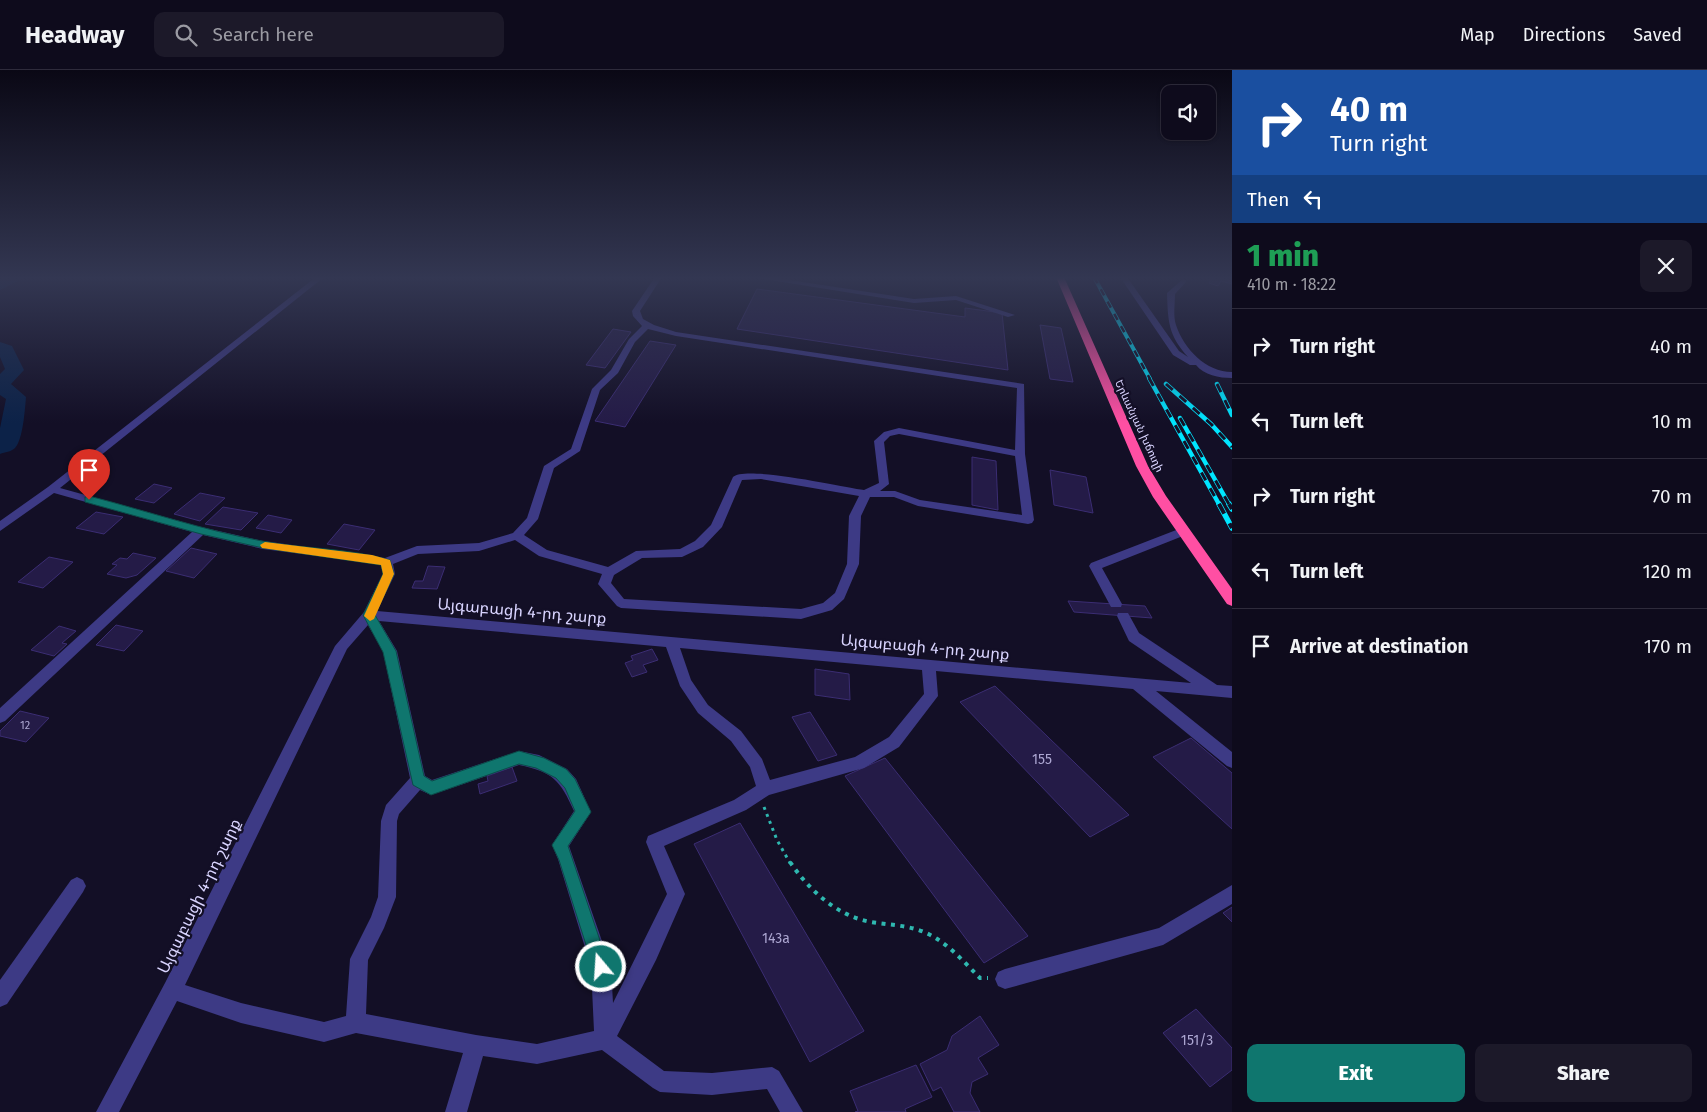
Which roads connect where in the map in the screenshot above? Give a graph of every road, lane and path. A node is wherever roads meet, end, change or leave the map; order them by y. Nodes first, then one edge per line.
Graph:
1 (647, 325) edge
2 (259, 326) edge
3 (649, 326) edge
4 (1081, 326) edge
5 (1157, 326) edge
6 (1173, 326) edge
7 (1204, 369) junction
8 (1229, 376) edge
9 (1020, 454) junction
10 (52, 489) junction
11 (866, 494) junction
12 (0, 527) edge
13 (201, 531) junction
14 (1184, 531) junction
15 (518, 536) junction
16 (386, 562) junction
17 (609, 572) junction
18 (1232, 600) edge
19 (369, 615) junction
20 (672, 642) junction
21 (930, 665) junction
22 (1136, 683) junction
23 (1214, 690) junction
24 (1232, 692) edge
25 (0, 717) edge
26 (1232, 761) edge
27 (418, 780) junction
28 (763, 790) junction
29 (77, 886) dead end
30 (1232, 894) edge
31 (1005, 979) joint
32 (172, 990) junction
33 (0, 997) edge
34 (356, 1023) junction
35 (605, 1039) junction
36 (476, 1045) junction
37 (107, 1112) edge
38 (456, 1112) edge
39 (792, 1112) edge

1 - 15 street
2 - 10 street
3 - 9 street
4 - 14 highway, Երևանյան խճուղի
5 - 7 street
6 - 7 street
7 - 8 street
9 - 11 street
9 - 11 street
10 - 12 street
10 - 13 street
11 - 17 street
11 - 17 street
13 - 16 street
13 - 25 street
14 - 18 highway, Երևանյան խճուղի
14 - 23 street
15 - 16 street
15 - 17 street
16 - 19 street
19 - 20 street, Այգաբացի 4-րդ շարք
19 - 27 street
19 - 32 street, Այգաբացի 4-րդ շարք
20 - 21 street, Այգաբացի 4-րդ շարք
20 - 28 street
21 - 22 street, Այգաբացի 4-րդ շարք
21 - 28 street
22 - 23 street, Այգաբացի 4-րդ շարք
22 - 26 street
23 - 24 street, Այգաբացի 4-րդ շարք
27 - 34 street
27 - 35 street
28 - 31 path
28 - 35 street
29 - 33 street
30 - 31 street
32 - 34 street
32 - 37 street, Այգաբացի 4-րդ շարք
34 - 36 street
35 - 36 street
35 - 39 street
36 - 38 street

